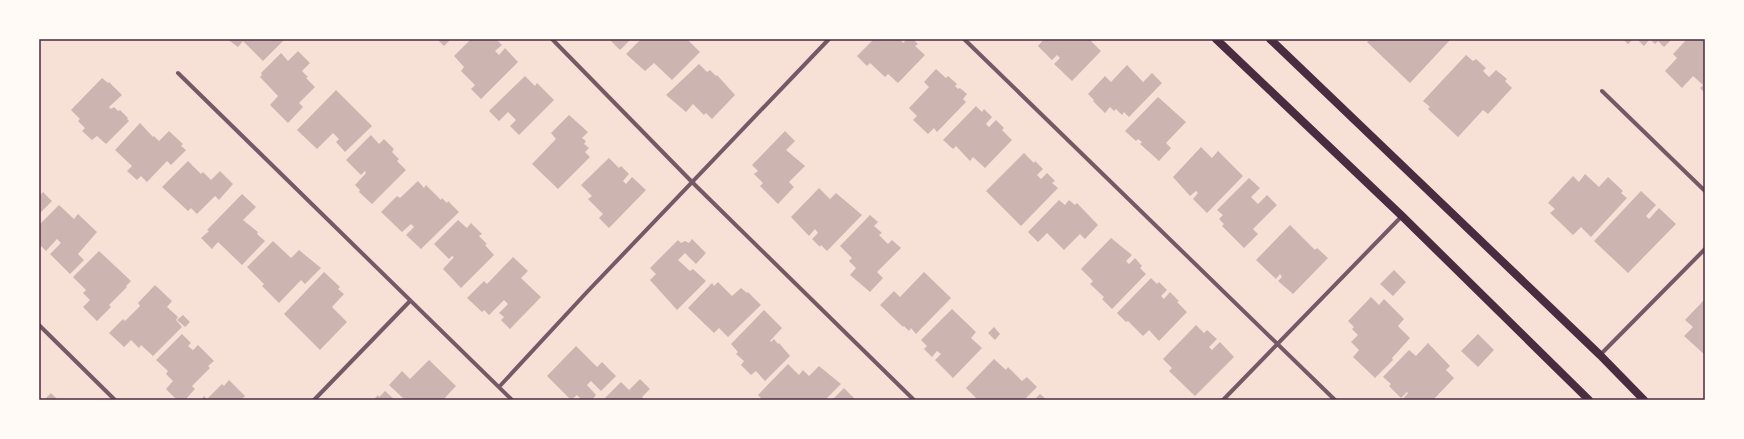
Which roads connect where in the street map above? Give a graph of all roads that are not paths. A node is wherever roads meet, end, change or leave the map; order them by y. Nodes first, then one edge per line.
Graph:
1 (552, 39) edge
2 (829, 39) edge
3 (964, 39) edge
4 (1216, 39) edge
5 (1270, 39) edge
6 (178, 73) dead end
7 (1602, 91) dead end
8 (693, 183) junction
9 (1705, 191) edge
10 (1402, 216) junction
11 (1705, 249) edge
12 (410, 301) junction
13 (39, 325) edge
14 (1277, 343) junction
15 (1600, 355) junction
16 (499, 387) junction
17 (115, 400) edge
18 (314, 400) edge
19 (512, 400) edge
20 (914, 400) edge
21 (1223, 400) edge
22 (1335, 400) edge
23 (1589, 400) edge
24 (1644, 400) edge

1 - 8 street
2 - 8 street
3 - 14 street
4 - 10 main road
5 - 15 main road
6 - 12 street
7 - 9 street
8 - 16 street
8 - 20 street
10 - 14 street
10 - 23 main road
11 - 15 street
12 - 16 street
12 - 18 street
13 - 17 street
14 - 21 street
14 - 22 street
15 - 24 main road
16 - 19 street

